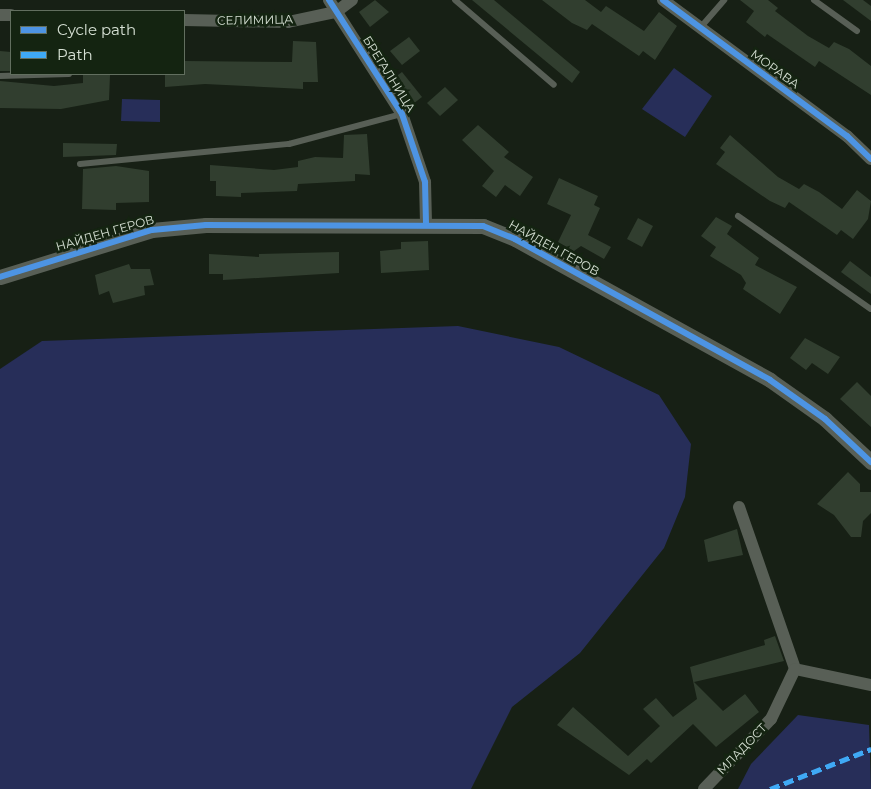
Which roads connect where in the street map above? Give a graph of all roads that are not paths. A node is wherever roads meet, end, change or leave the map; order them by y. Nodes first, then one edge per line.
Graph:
1 (329, 0) edge
2 (352, 0) edge
3 (455, 0) edge
4 (664, 0) edge
5 (724, 0) edge
6 (814, 0) edge
7 (336, 12) junction
8 (185, 20) edge
9 (700, 28) junction
10 (857, 31) dead end
11 (34, 75) edge
12 (0, 76) edge
13 (554, 86) dead end
14 (402, 114) junction
15 (871, 160) edge
16 (80, 164) dead end
17 (738, 216) dead end
18 (426, 224) junction
19 (0, 277) edge
20 (871, 309) edge
21 (871, 462) edge
22 (739, 507) dead end
23 (795, 669) junction
24 (871, 685) edge
25 (704, 789) edge

1 - 7 street, БРЕГАЛНИЦА
2 - 7 street, СЕЛИМИЦА
3 - 13 lane
4 - 9 street, МОРАВА
5 - 9 lane
6 - 10 lane
7 - 8 street, СЕЛИМИЦА
7 - 14 street, БРЕГАЛНИЦА
9 - 15 street, МОРАВА
11 - 12 lane
14 - 16 lane
14 - 18 street, БРЕГАЛНИЦА
17 - 20 lane
18 - 19 street, НАЙДЕН ГЕРОВ
18 - 21 street, НАЙДЕН ГЕРОВ
22 - 23 street
23 - 24 street
23 - 25 street, МЛАДОСТ

